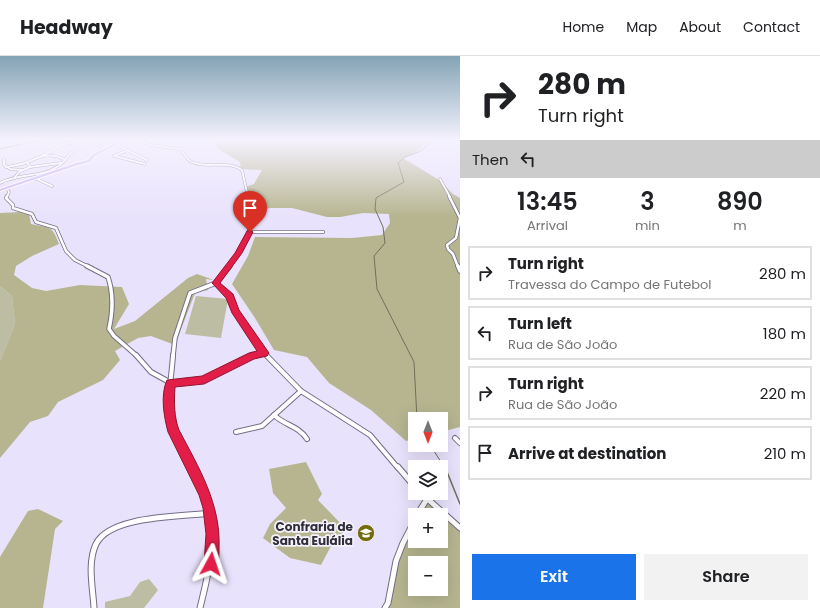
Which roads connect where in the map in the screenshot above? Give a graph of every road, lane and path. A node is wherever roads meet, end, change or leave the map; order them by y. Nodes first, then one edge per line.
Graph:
1 (5, 166) joint
2 (40, 166) edge
3 (58, 166) edge
4 (67, 166) edge
5 (67, 166) edge
6 (234, 166) edge
7 (0, 167) edge
8 (30, 167) joint
9 (23, 170) junction
10 (45, 174) junction
11 (15, 177) junction
12 (33, 178) junction
13 (440, 180) dead end
14 (0, 183) edge
15 (17, 184) junction
16 (52, 186) dead end
17 (1, 189) edge
18 (8, 190) junction
19 (250, 232) junction
20 (323, 232) dead end
21 (460, 271) edge
22 (216, 283) junction
23 (264, 353) junction
24 (171, 384) junction
25 (301, 391) junction
26 (274, 415) junction
27 (236, 432) dead end
28 (455, 438) dead end
29 (307, 439) dead end
30 (460, 442) edge
31 (408, 479) edge
32 (428, 500) edge
33 (210, 513) junction
34 (460, 528) edge
35 (408, 533) edge
36 (94, 608) edge
37 (200, 608) edge
38 (385, 608) edge

1 - 7 street
1 - 9 street
2 - 8 street
3 - 12 street
4 - 10 main road
5 - 12 main road
6 - 19 street
8 - 9 street
9 - 11 street
10 - 12 main road
10 - 12 street
11 - 12 street
11 - 14 street
12 - 15 main road
12 - 16 street
12 - 17 main road
13 - 21 street
15 - 17 main road
15 - 18 street
17 - 18 street
18 - 24 street
19 - 20 street
19 - 22 street
22 - 23 street
22 - 24 street
23 - 24 street
23 - 25 street
24 - 33 street
25 - 26 street
25 - 31 street
26 - 27 street
26 - 29 street
28 - 30 street
32 - 34 street
33 - 36 street
33 - 37 street
35 - 38 street

